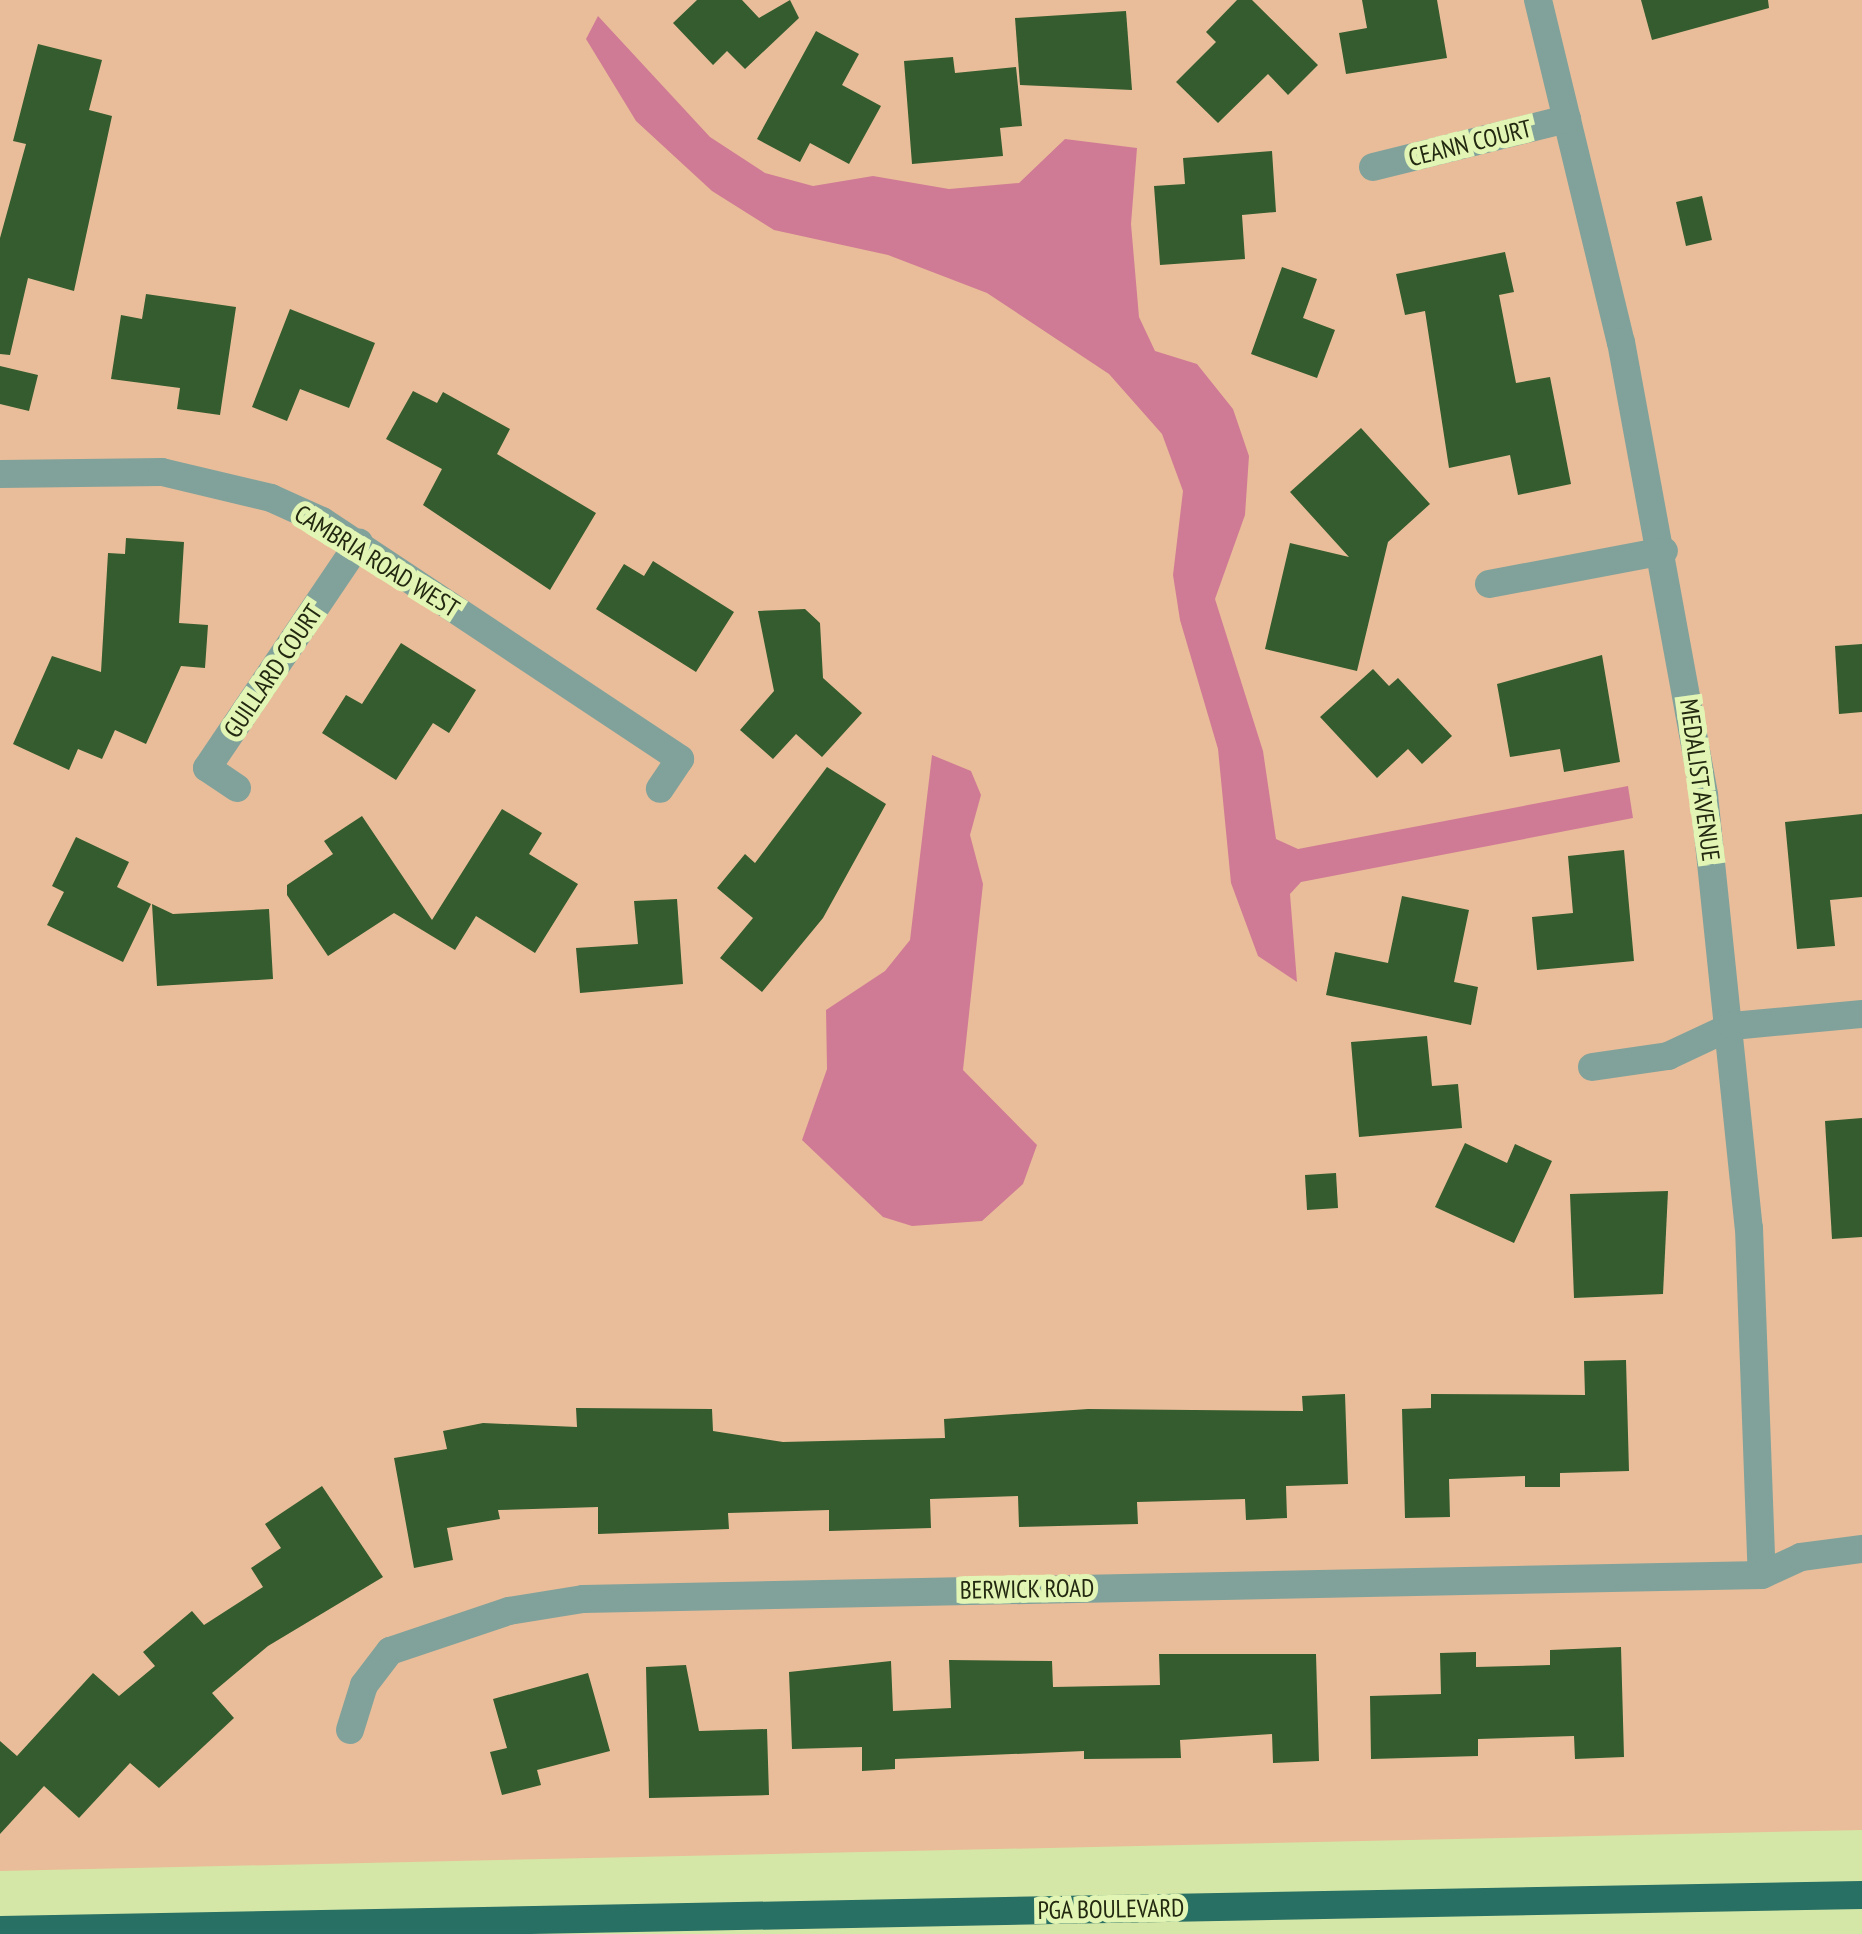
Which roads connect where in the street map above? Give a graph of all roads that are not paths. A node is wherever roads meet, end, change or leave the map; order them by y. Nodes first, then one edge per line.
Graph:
1 (1538, 0) edge
2 (1568, 119) junction
3 (1373, 167) dead end
4 (0, 474) edge
5 (358, 543) junction
6 (1664, 552) junction
7 (1488, 584) dead end
8 (237, 788) dead end
9 (660, 789) dead end
10 (1862, 1014) edge
11 (1732, 1026) junction
12 (1592, 1067) dead end
13 (1862, 1549) edge
14 (1762, 1575) junction
15 (350, 1730) dead end
16 (1862, 1895) edge
17 (0, 1930) edge

1 - 2 street, MEDALIST AVENUE
2 - 3 street, CEANN COURT
2 - 6 street, MEDALIST AVENUE
4 - 5 street, CAMBRIA ROAD WEST
5 - 8 street, GUILLARD COURT
5 - 9 street, CAMBRIA ROAD WEST
6 - 7 street
6 - 11 street, MEDALIST AVENUE
10 - 11 street
11 - 12 street
11 - 14 street, MEDALIST AVENUE
13 - 14 street
14 - 15 street, BERWICK ROAD
16 - 17 main road, PGA BOULEVARD

